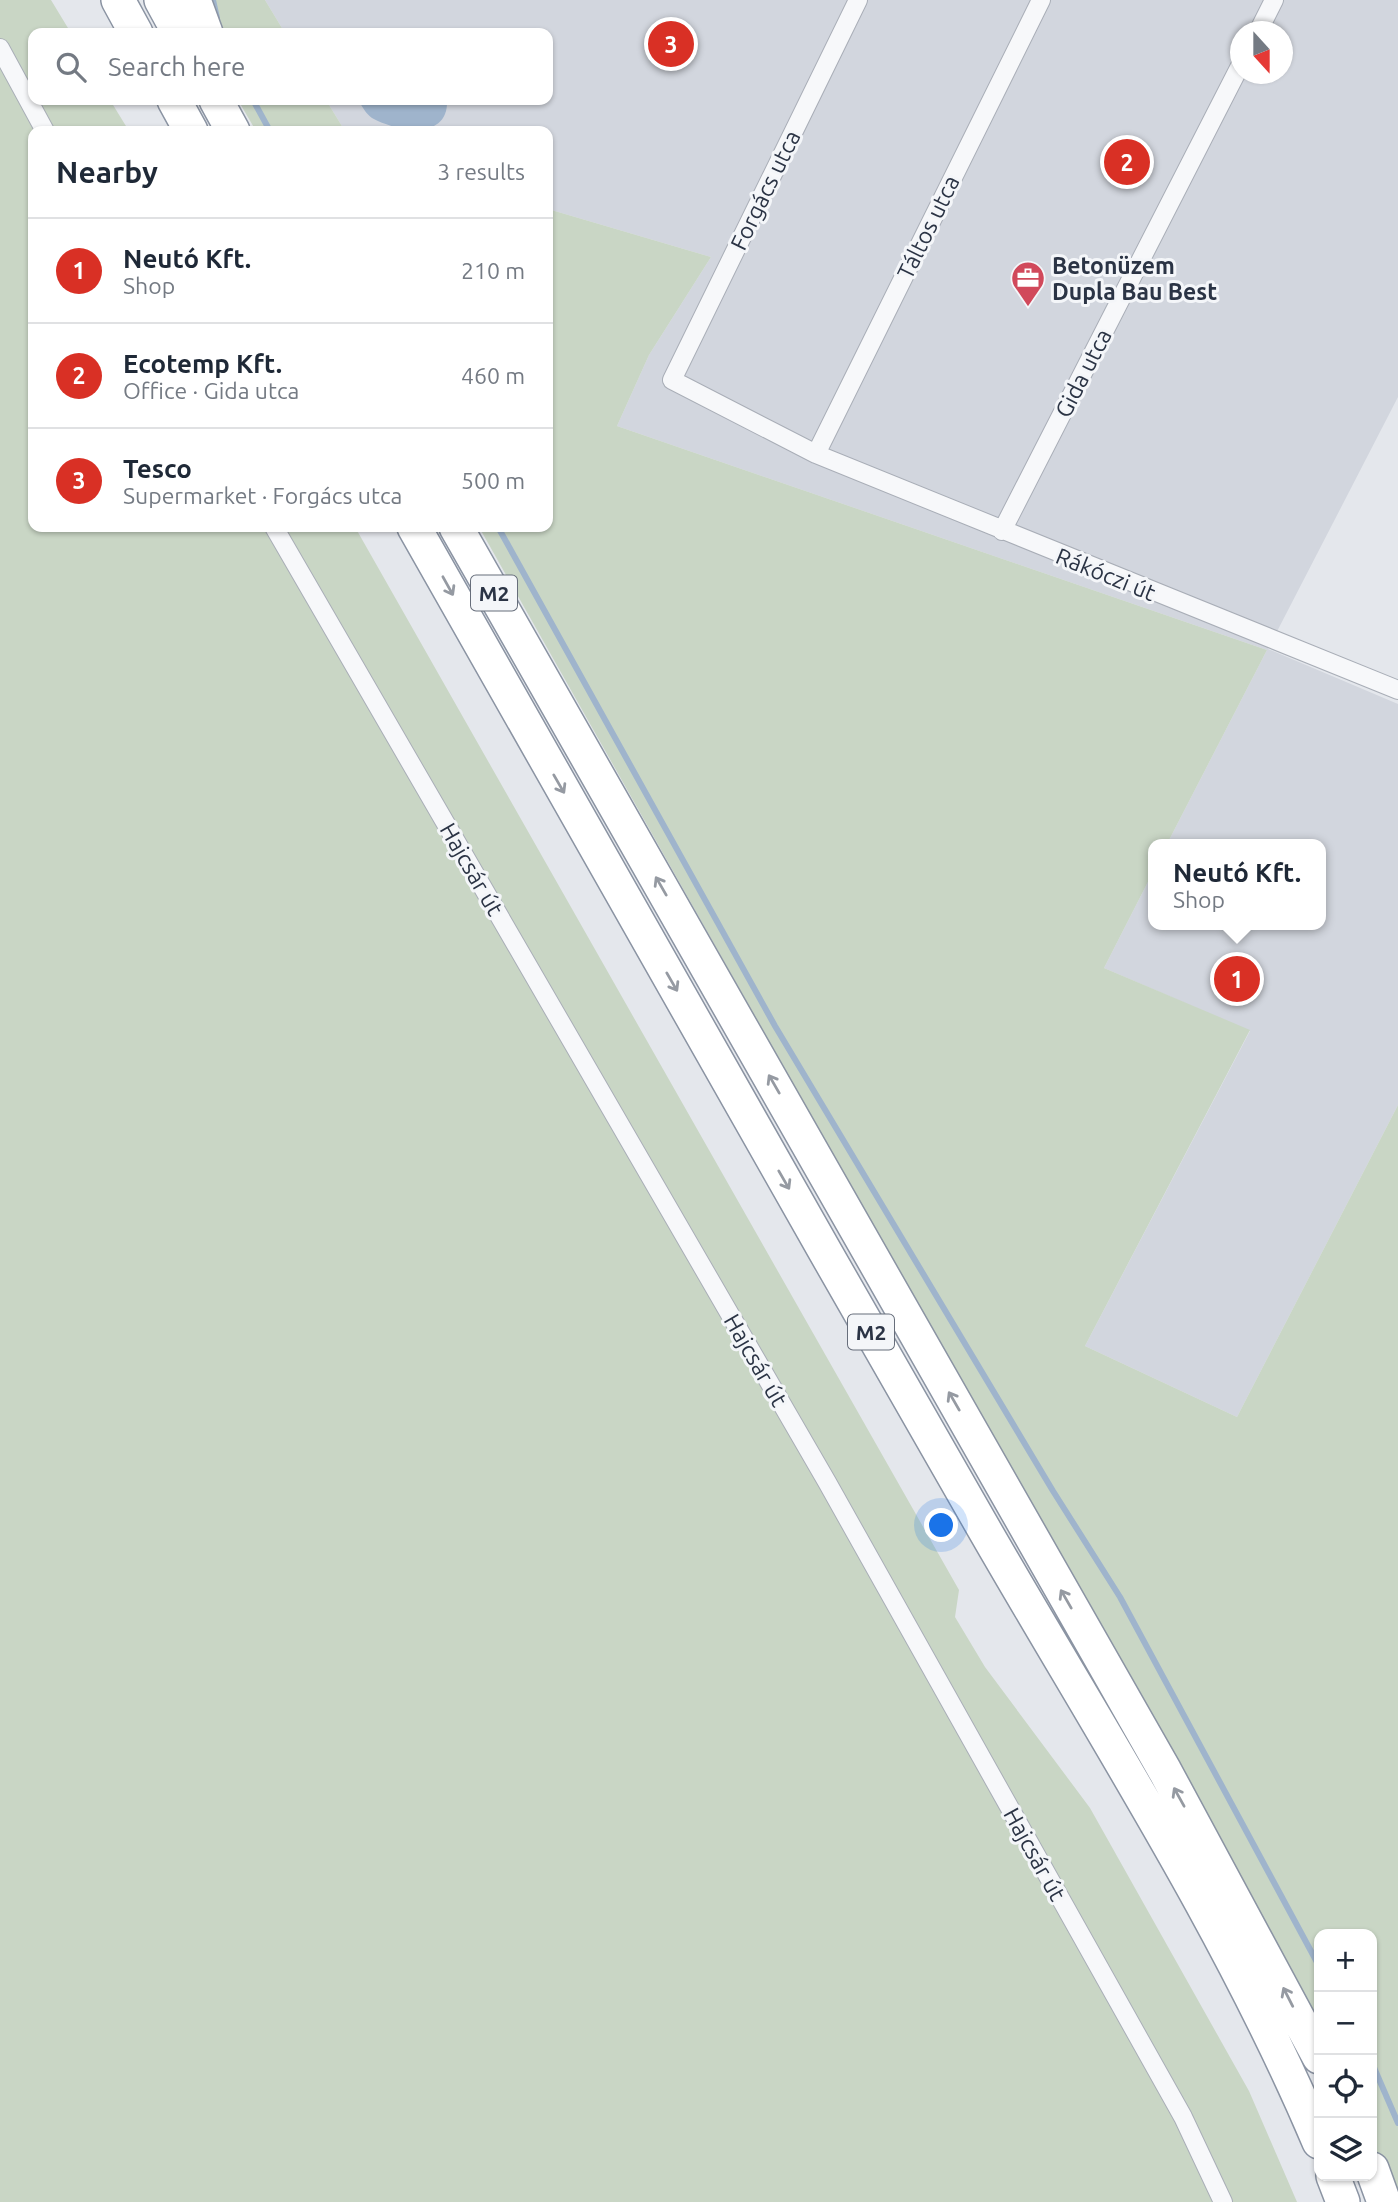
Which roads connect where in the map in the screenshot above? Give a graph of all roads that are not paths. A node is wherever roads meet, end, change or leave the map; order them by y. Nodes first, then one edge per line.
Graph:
1 (118, 0) edge
2 (161, 0) edge
3 (194, 0) edge
4 (858, 0) edge
5 (1041, 0) edge
6 (1274, 0) edge
7 (1264, 21) edge
8 (133, 28) edge
9 (176, 28) edge
10 (204, 28) edge
11 (0, 48) edge
12 (1232, 84) edge
13 (28, 100) edge
14 (31, 105) edge
15 (177, 105) edge
16 (219, 105) edge
17 (236, 105) edge
18 (42, 126) edge
19 (188, 126) edge
20 (230, 126) edge
21 (245, 126) edge
22 (672, 380) joint
23 (816, 454) junction
24 (1002, 531) junction
25 (277, 532) edge
26 (417, 532) edge
27 (459, 532) edge
28 (1398, 690) edge
29 (1318, 2055) edge
30 (1314, 2131) edge
31 (1335, 2181) edge
32 (1376, 2181) edge
33 (1223, 2202) edge
34 (1343, 2202) edge
35 (1384, 2202) edge

1 - 8 highway
2 - 9 highway
3 - 10 highway
4 - 22 street, Forgács utca
5 - 23 street, Táltos utca
6 - 7 street
11 - 13 street
12 - 24 street, Gida utca
14 - 18 street
15 - 19 highway
16 - 20 highway
17 - 21 highway
22 - 23 street, Rákóczi út
23 - 24 street, Rákóczi út
24 - 28 street, Rákóczi út
25 - 33 street, Hajcsár út
26 -> 30 highway, M2
29 -> 27 highway, M2
31 - 34 highway
32 - 35 highway

